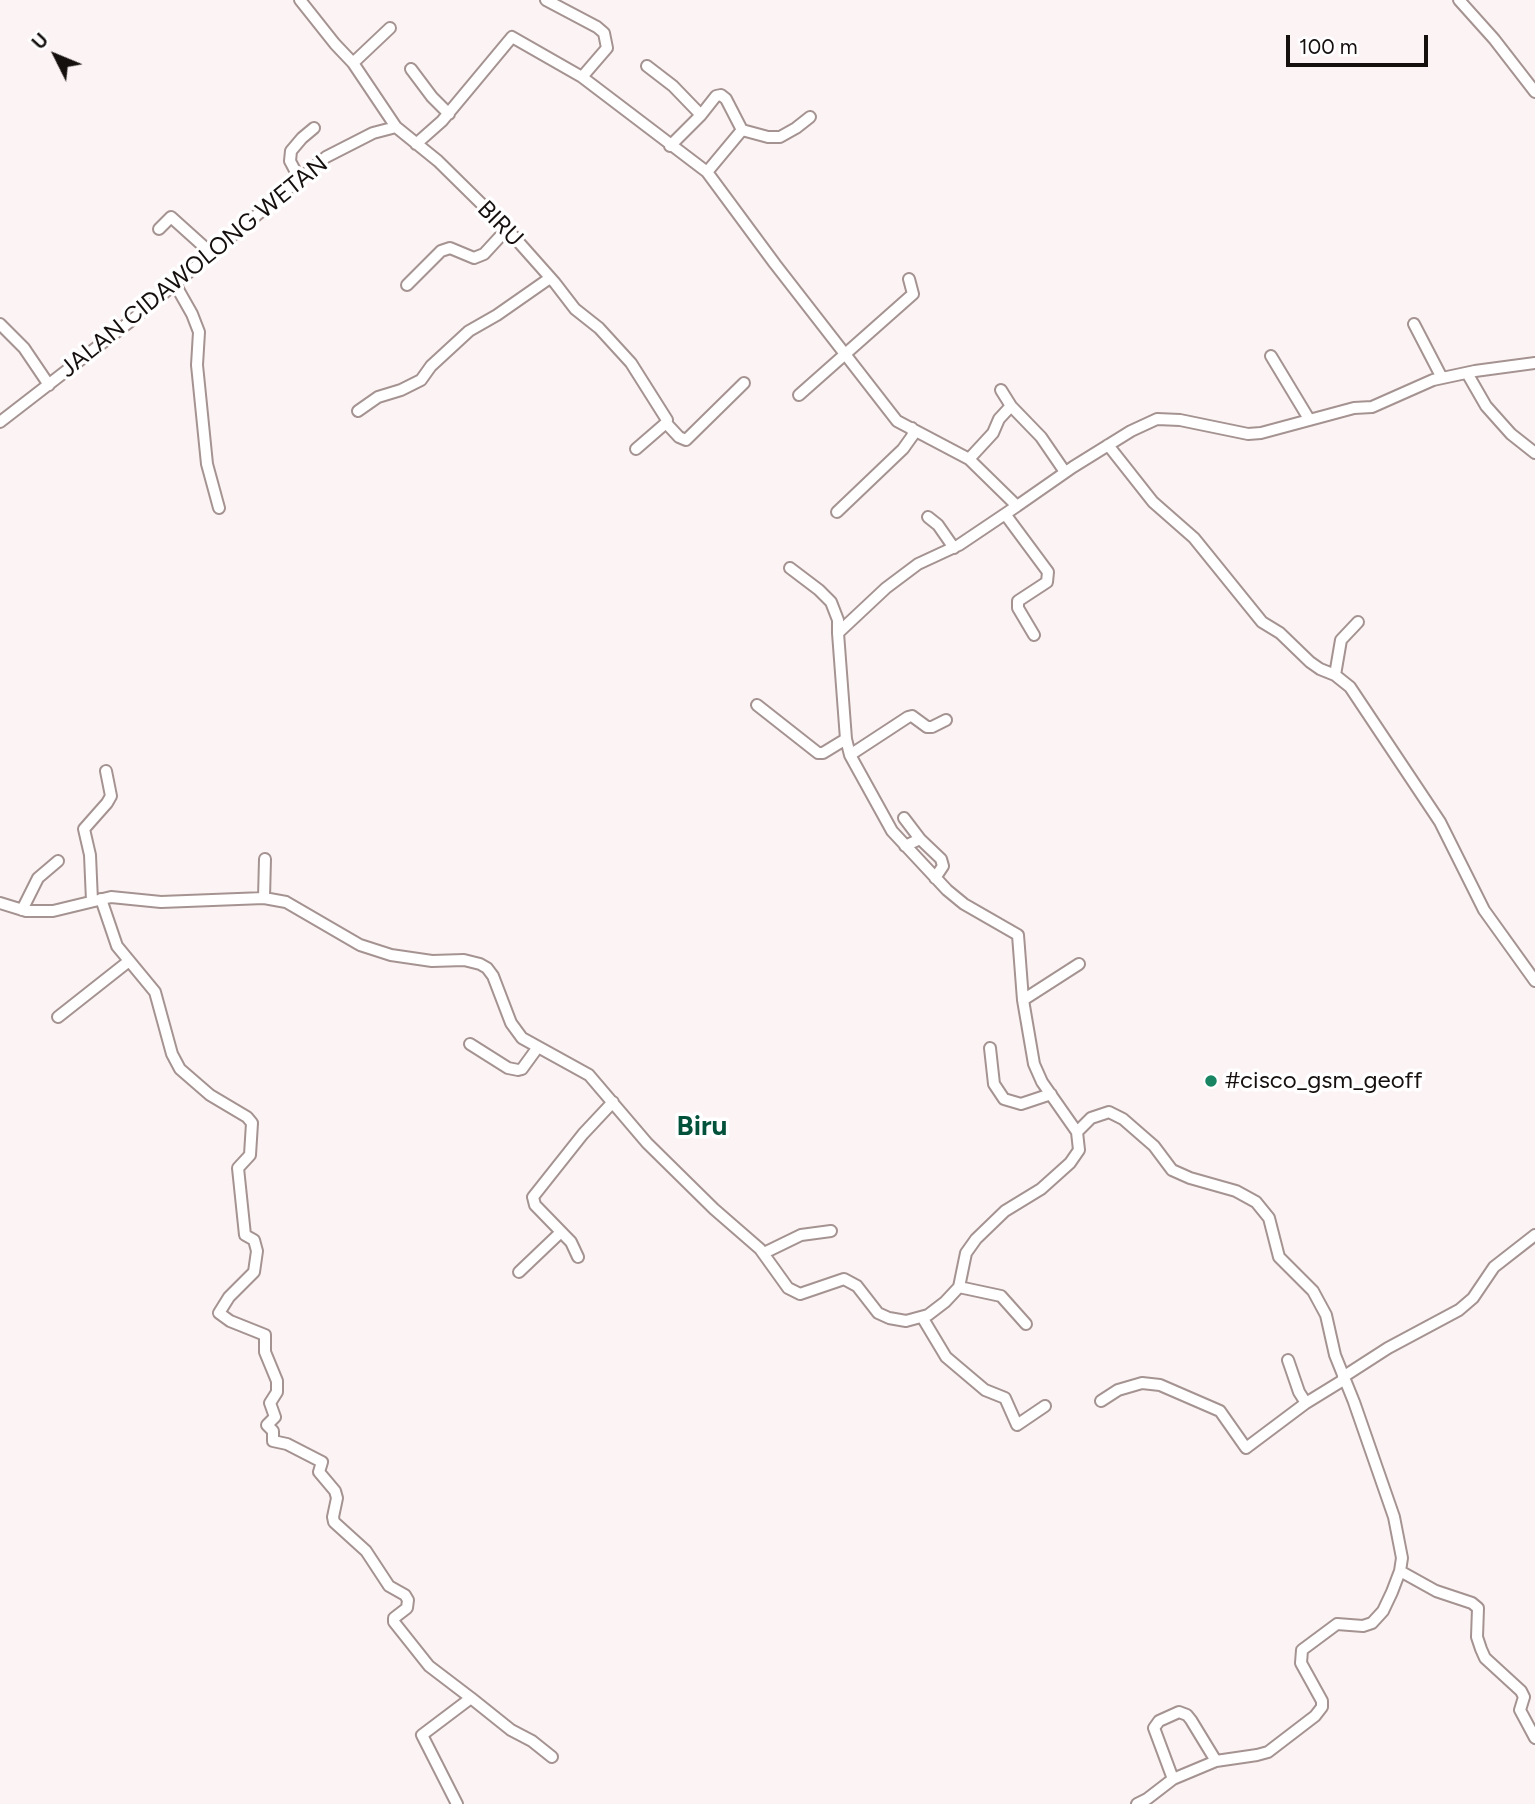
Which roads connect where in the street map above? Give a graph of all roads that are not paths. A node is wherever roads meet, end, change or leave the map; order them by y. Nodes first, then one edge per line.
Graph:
1 (300, 0) edge
2 (546, 0) edge
3 (1460, 0) edge
4 (390, 28) dead end
5 (354, 62) junction
6 (647, 65) dead end
7 (411, 69) dead end
8 (582, 77) junction
9 (1535, 92) edge
10 (449, 114) junction
11 (701, 115) junction
12 (810, 117) dead end
13 (396, 127) junction
14 (314, 128) dead end
15 (742, 130) junction
16 (416, 144) junction
17 (670, 146) junction
18 (707, 172) junction
19 (299, 178) junction
20 (159, 229) dead end
21 (507, 229) junction
22 (211, 253) junction
23 (550, 278) junction
24 (908, 279) dead end
25 (175, 284) junction
26 (407, 285) dead end
27 (0, 324) edge
28 (1414, 324) dead end
29 (845, 354) junction
30 (1271, 356) dead end
31 (1535, 363) edge
32 (1467, 373) junction
33 (1442, 378) junction
34 (744, 383) dead end
35 (49, 384) junction
36 (1001, 390) dead end
37 (799, 395) dead end
38 (1011, 406) junction
39 (358, 411) dead end
40 (1309, 419) junction
41 (0, 422) edge
42 (667, 423) junction
43 (912, 428) junction
44 (1108, 445) junction
45 (636, 449) dead end
46 (1535, 453) edge
47 (970, 459) junction
48 (1065, 472) junction
49 (1017, 506) junction
50 (219, 508) dead end
51 (837, 512) dead end
52 (1005, 514) junction
53 (929, 517) dead end
54 (954, 548) junction
55 (790, 568) dead end
56 (1358, 622) dead end
57 (838, 633) junction
58 (1034, 635) dead end
59 (1335, 675) junction
60 (757, 705) dead end
61 (946, 720) dead end
62 (846, 739) junction
63 (850, 755) junction
64 (106, 771) dead end
65 (904, 818) dead end
66 (920, 839) junction
67 (905, 846) junction
68 (265, 859) dead end
69 (58, 861) dead end
70 (935, 878) junction
71 (264, 898) junction
72 (96, 900) junction
73 (0, 904) edge
74 (22, 910) junction
75 (129, 961) junction
76 (1079, 964) dead end
77 (1535, 981) edge
78 (1023, 1000) junction
79 (58, 1017) dead end
80 (470, 1044) dead end
81 (538, 1047) junction
82 (990, 1048) dead end
83 (1051, 1094) junction
84 (613, 1102) junction
85 (1077, 1132) junction
86 (831, 1231) dead end
87 (561, 1232) junction
88 (1535, 1235) edge
89 (764, 1253) junction
90 (578, 1257) dead end
91 (519, 1272) dead end
92 (959, 1287) junction
93 (922, 1317) junction
94 (1026, 1324) dead end
95 (1288, 1360) dead end
96 (1344, 1378) junction
97 (1101, 1401) dead end
98 (1306, 1403) junction
99 (1045, 1406) dead end
100 (1400, 1571) junction
101 (471, 1698) junction
102 (1535, 1738) edge
103 (552, 1757) dead end
104 (1216, 1761) junction
105 (1173, 1779) junction
106 (457, 1804) edge
107 (1137, 1804) edge

1 - 5 street, BIRU
2 - 8 street
3 - 9 street
4 - 5 street
5 - 13 street, BIRU
6 - 11 street
7 - 10 street
8 - 10 street
8 - 17 street
10 - 16 street
11 - 15 street
11 - 17 street
12 - 15 street
13 - 16 street, BIRU
13 - 19 street, JALAN CIDAWOLONG WETAN
14 - 19 street
15 - 18 street
16 - 21 street, BIRU
17 - 18 street
18 - 29 street
19 - 22 street, JALAN CIDAWOLONG WETAN
20 - 22 street
21 - 23 street, BIRU
21 - 26 street
22 - 25 street, JALAN CIDAWOLONG WETAN
23 - 39 street
23 - 42 street, BIRU
24 - 29 street
25 - 35 street, JALAN CIDAWOLONG WETAN
25 - 50 street
27 - 35 street
28 - 33 street
29 - 37 street
29 - 43 street
30 - 40 street
31 - 32 street
32 - 33 street
32 - 46 street
33 - 40 street
34 - 42 street
35 - 41 street, JALAN CIDAWOLONG WETAN
36 - 38 street
38 - 47 street
38 - 48 street
40 - 44 street
42 - 45 street
43 - 47 street
43 - 51 street
44 - 48 street
44 - 59 street
47 - 49 street
48 - 49 street
49 - 52 street
52 - 54 street
52 - 58 street
53 - 54 street
54 - 57 street
55 - 57 street
56 - 59 street
57 - 62 street
59 - 77 street
60 - 62 street
61 - 63 street
62 - 63 street
63 - 67 street
64 - 72 street
65 - 66 street
66 - 67 street
66 - 70 street
67 - 70 street
68 - 71 street
69 - 74 street
70 - 78 street
71 - 72 street
71 - 81 street
72 - 74 street
72 - 75 street
73 - 74 street
75 - 79 street
75 - 101 street
76 - 78 street
78 - 83 street
80 - 81 street
81 - 84 street
82 - 83 street
83 - 85 street
84 - 87 street
84 - 89 street
85 - 92 street
85 - 96 street
86 - 89 street
87 - 90 street
87 - 91 street
88 - 96 street
89 - 93 street
92 - 93 street
92 - 94 street
93 - 99 street
95 - 98 street
96 - 98 street
96 - 100 street
97 - 98 street
100 - 102 street
100 - 104 street
101 - 103 street
101 - 106 street
104 - 105 street
104 - 105 street
105 - 107 street

